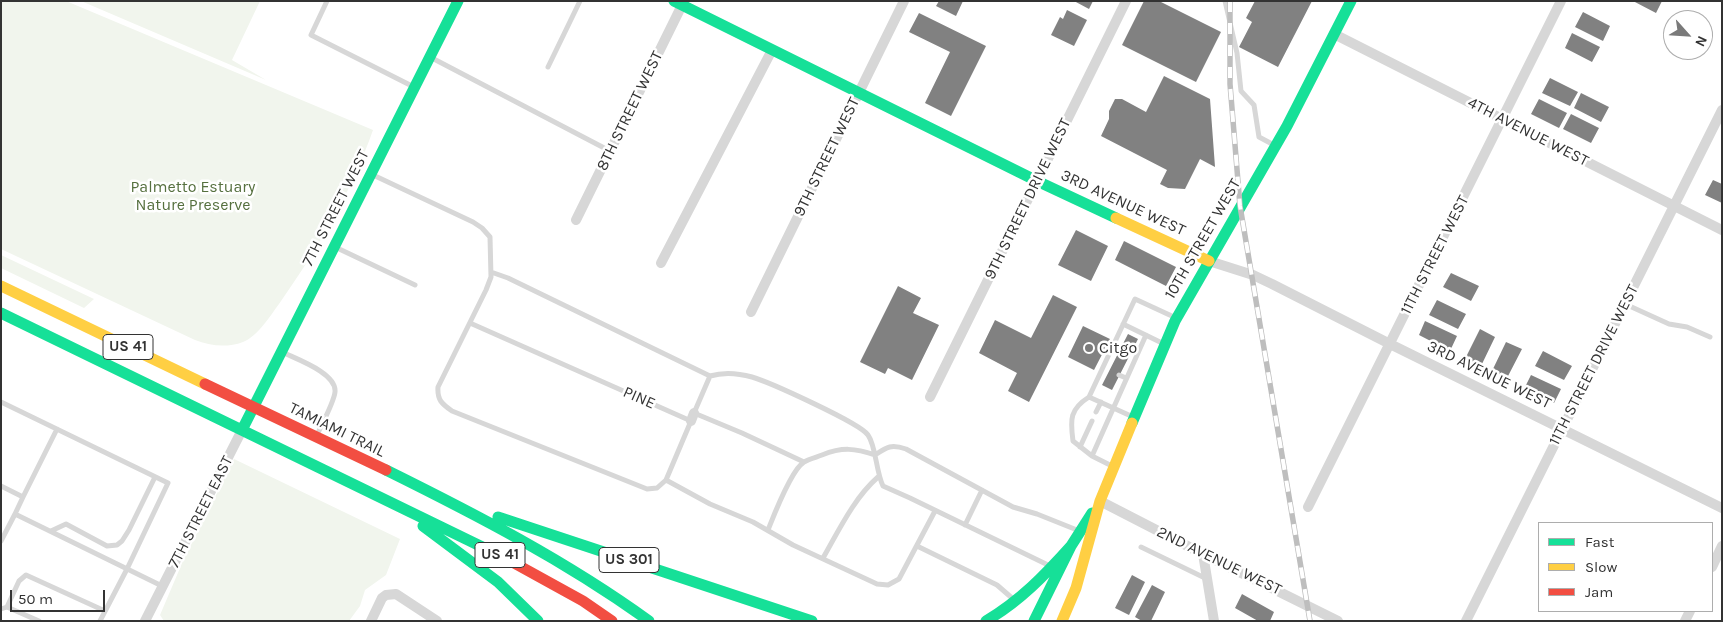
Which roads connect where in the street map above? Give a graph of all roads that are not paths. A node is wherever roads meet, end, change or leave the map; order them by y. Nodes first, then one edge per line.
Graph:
1 (328, 1) edge
2 (458, 1) edge
3 (580, 1) edge
4 (904, 1) edge
5 (1126, 1) edge
6 (1225, 1) edge
7 (1351, 1) edge
8 (1561, 1) edge
9 (680, 3) edge
10 (1334, 34) junction
11 (772, 50) junction
12 (430, 57) junction
13 (548, 67) dead end
14 (415, 87) junction
15 (859, 92) junction
16 (1722, 110) edge
17 (1502, 120) junction
18 (1276, 145) junction
19 (610, 151) junction
20 (372, 174) junction
21 (1037, 180) junction
22 (1674, 206) junction
23 (576, 220) dead end
24 (1722, 230) edge
25 (335, 247) junction
26 (1209, 261) junction
27 (662, 263) dead end
28 (491, 272) junction
29 (415, 285) dead end
30 (1, 286) edge
31 (1624, 304) junction
32 (751, 312) dead end
33 (1, 313) edge
34 (1176, 319) junction
35 (470, 323) junction
36 (1123, 324) junction
37 (1146, 335) junction
38 (1710, 337) dead end
39 (1115, 343) junction
40 (1165, 344) junction
41 (1390, 344) junction
42 (1122, 346) dead end
43 (282, 352) junction
44 (1109, 355) junction
45 (1116, 358) dead end
46 (1126, 363) dead end
47 (1132, 365) junction
48 (1103, 368) junction
49 (1109, 370) dead end
50 (1119, 375) dead end
51 (710, 376) junction
52 (1126, 378) junction
53 (930, 397) dead end
54 (1089, 397) junction
55 (1, 402) edge
56 (1101, 402) junction
57 (254, 408) junction
58 (1113, 408) junction
59 (1096, 412) dead end
60 (693, 417) junction
61 (1134, 417) junction
62 (1092, 421) dead end
63 (1562, 428) junction
64 (57, 429) junction
65 (242, 430) junction
66 (316, 438) junction
67 (1080, 447) junction
68 (875, 455) junction
69 (1092, 456) junction
70 (804, 462) junction
71 (1114, 467) junction
72 (155, 477) junction
73 (878, 477) junction
74 (666, 480) junction
75 (1, 486) edge
76 (982, 490) junction
77 (23, 497) junction
78 (384, 498) junction
79 (445, 500) junction
80 (1100, 501) junction
81 (1308, 507) dead end
82 (1722, 508) edge
83 (935, 511) junction
84 (15, 514) junction
85 (965, 524) junction
86 (768, 530) junction
87 (51, 531) junction
88 (1080, 531) junction
89 (1, 541) edge
90 (917, 546) junction
91 (1722, 546) edge
92 (1141, 547) dead end
93 (1203, 554) junction
94 (823, 558) junction
95 (1713, 565) edge
96 (128, 569) junction
97 (1056, 569) junction
98 (1207, 579) junction
99 (163, 586) junction
100 (1016, 602) junction
101 (4, 608) edge
102 (105, 611) junction
103 (39, 621) edge
104 (100, 621) edge
105 (145, 621) edge
106 (371, 621) edge
107 (437, 621) edge
108 (538, 621) edge
109 (612, 621) edge
110 (649, 621) edge
111 (812, 621) edge
112 (986, 621) edge
113 (1034, 621) edge
114 (1062, 621) edge
115 (1214, 621) edge
116 (1338, 621) edge
117 (1466, 621) edge

1 - 14 lane
2 - 12 main road, 7TH STREET WEST
3 - 13 lane
4 - 15 street, 9TH STREET WEST
5 - 21 street, 9TH STREET DRIVE WEST
6 - 18 lane
7 - 10 main road, 10TH STREET WEST
8 - 17 street, 11TH STREET WEST
9 - 11 main road, 3RD AVENUE WEST
9 - 19 street, 8TH STREET WEST
10 - 17 street, 4TH AVENUE WEST
10 - 18 main road, 10TH STREET WEST
11 - 15 main road, 3RD AVENUE WEST
11 - 27 street
12 - 14 main road, 7TH STREET WEST
12 - 19 lane
14 - 20 main road, 7TH STREET WEST
15 - 21 main road, 3RD AVENUE WEST
15 - 32 street, 9TH STREET WEST
16 - 22 street, 11TH STREET DRIVE WEST
17 - 22 street, 4TH AVENUE WEST
17 - 41 street, 11TH STREET WEST
18 - 26 main road, 10TH STREET WEST
19 - 23 street, 8TH STREET WEST
20 - 25 main road, 7TH STREET WEST
20 - 28 lane
21 - 26 main road, 3RD AVENUE WEST
21 - 53 street, 9TH STREET DRIVE WEST
22 - 24 street, 4TH AVENUE WEST
22 - 31 street, 11TH STREET DRIVE WEST
25 - 29 lane
25 - 43 main road, 7TH STREET WEST
26 - 34 main road, 10TH STREET WEST
26 - 41 street, 3RD AVENUE WEST
28 - 35 lane
28 - 51 lane
30 - 57 main road, TAMIAMI TRAIL / US 41
31 - 38 lane
31 - 63 street, 11TH STREET DRIVE WEST
33 - 65 main road, US 41
34 - 36 lane
34 - 40 main road, 10TH STREET WEST
35 - 60 lane, PINE
35 - 74 lane
36 - 37 lane
36 - 39 lane
37 - 40 lane
37 - 47 lane
39 - 42 lane
39 - 44 lane
40 - 61 main road, 10TH STREET WEST
41 - 63 street, 3RD AVENUE WEST
41 - 81 street, 11TH STREET WEST
43 - 57 main road, 7TH STREET WEST
43 - 66 lane
44 - 45 lane
44 - 48 lane
46 - 47 lane
47 - 52 lane
48 - 49 lane
48 - 54 lane
50 - 52 lane
51 - 60 lane
51 - 68 lane
52 - 58 lane
54 - 56 lane
54 - 67 lane
55 - 64 lane
56 - 58 lane
56 - 59 lane
57 - 65 main road, 7TH STREET WEST
57 - 66 main road, TAMIAMI TRAIL / US 41
58 - 61 lane
58 - 69 lane
60 - 70 lane, PINE
60 - 74 lane
61 - 71 main road, 10TH STREET WEST
62 - 67 lane
63 - 82 street, 3RD AVENUE WEST
63 - 117 street, 11TH STREET DRIVE WEST
64 - 72 lane
64 - 77 lane
65 - 78 main road, US 41
65 - 99 street, 7TH STREET EAST
66 - 79 main road, TAMIAMI TRAIL / US 41
67 - 69 lane
68 - 70 lane
68 - 73 lane
68 - 76 lane
69 - 71 lane
70 - 86 lane
71 - 80 main road, 10TH STREET WEST
72 - 87 lane
72 - 96 lane
73 - 83 lane
73 - 94 lane
74 - 86 lane
75 - 77 lane
76 - 85 lane
76 - 88 lane
77 - 84 lane
78 - 108 main road
78 - 109 main road, US 41
79 - 110 main road, TAMIAMI TRAIL / US 41
79 - 111 main road, US 301
80 - 88 main road, 10TH STREET WEST
80 - 93 street, 2ND AVENUE WEST
80 - 114 main road, 10TH STREET WEST
83 - 85 lane
83 - 90 lane
84 - 87 lane
84 - 89 lane
85 - 97 lane
86 - 94 lane
87 - 96 lane
88 - 97 main road, 10TH STREET WEST
90 - 94 lane
90 - 100 lane
91 - 95 street
92 - 98 lane
93 - 98 street
93 - 116 street, 2ND AVENUE WEST
96 - 99 lane
96 - 102 lane
97 - 100 main road
97 - 113 main road
98 - 115 street
99 - 105 street, 7TH STREET EAST
100 - 112 main road
101 - 102 lane
101 - 103 lane
102 - 104 lane
106 - 107 street

